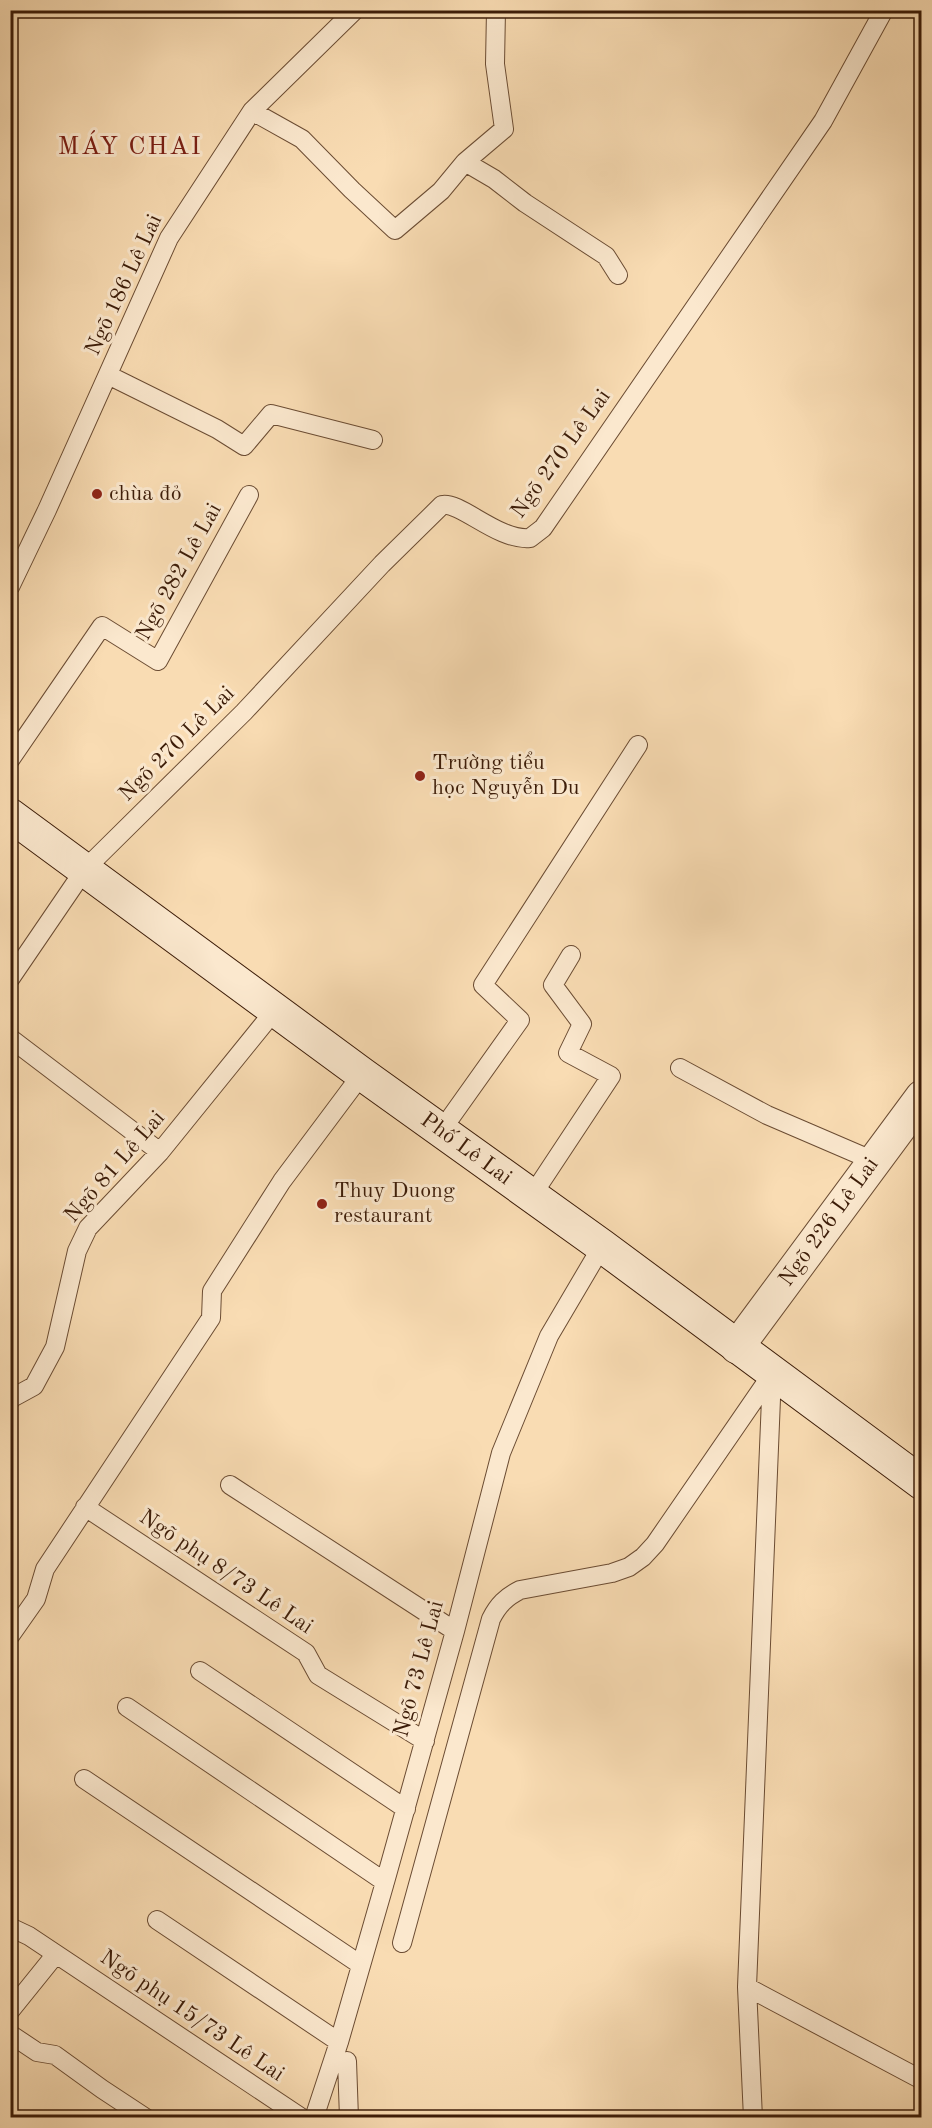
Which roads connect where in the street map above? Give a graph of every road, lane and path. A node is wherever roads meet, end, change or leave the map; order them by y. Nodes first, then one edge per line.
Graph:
1 (355, 10) edge
2 (496, 10) edge
3 (884, 10) edge
4 (252, 111) junction
5 (465, 162) junction
6 (618, 275) dead end
7 (108, 375) junction
8 (373, 440) dead end
9 (249, 495) dead end
10 (10, 587) edge
11 (638, 745) dead end
12 (10, 760) edge
13 (10, 815) edge
14 (85, 869) junction
15 (571, 955) dead end
16 (10, 979) edge
17 (275, 1010) junction
18 (10, 1038) edge
19 (680, 1068) dead end
20 (362, 1074) junction
21 (921, 1097) edge
22 (441, 1131) junction
23 (160, 1152) junction
24 (874, 1161) junction
25 (531, 1197) junction
26 (602, 1246) junction
27 (737, 1347) junction
28 (772, 1374) junction
29 (11, 1398) edge
30 (921, 1483) edge
31 (230, 1485) dead end
32 (85, 1508) junction
33 (454, 1631) junction
34 (10, 1636) edge
35 (200, 1671) dead end
36 (127, 1707) dead end
37 (424, 1741) junction
38 (84, 1779) dead end
39 (406, 1809) junction
40 (385, 1882) junction
41 (157, 1920) dead end
42 (10, 1928) edge
43 (402, 1943) dead end
44 (56, 1954) junction
45 (361, 1965) junction
46 (747, 1987) junction
47 (10, 2011) edge
48 (10, 2034) edge
49 (339, 2042) junction
50 (347, 2061) dead end
51 (921, 2080) edge
52 (146, 2118) edge
53 (302, 2118) edge
54 (314, 2118) edge
55 (349, 2118) edge
56 (753, 2118) edge

1 - 4 lane, Ngõ 186 Lê Lai
2 - 5 lane
3 - 14 lane, Ngõ 270 Lê Lai
4 - 5 lane
4 - 7 lane, Ngõ 186 Lê Lai
5 - 6 lane
7 - 8 lane
7 - 10 lane, Ngõ 186 Lê Lai
9 - 12 lane, Ngõ 282 Lê Lai
11 - 22 lane
13 - 14 street, Phố Lê Lai
14 - 16 lane
14 - 17 street, Phố Lê Lai
15 - 25 lane
17 - 20 street, Phố Lê Lai
17 - 23 lane, Ngõ 81 Lê Lai
18 - 23 lane
19 - 24 lane
20 - 22 street, Phố Lê Lai
20 - 32 lane
21 - 24 street, Ngõ 226 Lê Lai
22 - 25 street, Phố Lê Lai
23 - 29 lane, Ngõ 81 Lê Lai
24 - 27 street, Ngõ 226 Lê Lai
25 - 26 street, Phố Lê Lai
26 - 27 street, Phố Lê Lai
26 - 33 lane, Ngõ 73 Lê Lai
27 - 28 street, Phố Lê Lai
28 - 30 street, Phố Lê Lai
28 - 43 lane
28 - 46 lane
31 - 33 lane
32 - 34 lane
32 - 37 lane, Ngõ phụ 8/73 Lê Lai
33 - 37 lane, Ngõ 73 Lê Lai
35 - 39 lane
36 - 40 lane
37 - 39 lane, Ngõ 73 Lê Lai
38 - 45 lane
39 - 40 lane, Ngõ 73 Lê Lai
40 - 45 lane, Ngõ 73 Lê Lai
41 - 49 lane
42 - 44 lane, Ngõ phụ 15/73 Lê Lai
44 - 47 lane
44 - 53 lane, Ngõ phụ 15/73 Lê Lai
45 - 49 lane, Ngõ 73 Lê Lai
46 - 51 lane
46 - 56 lane
48 - 52 lane
49 - 54 lane, Ngõ 73 Lê Lai
50 - 55 lane

